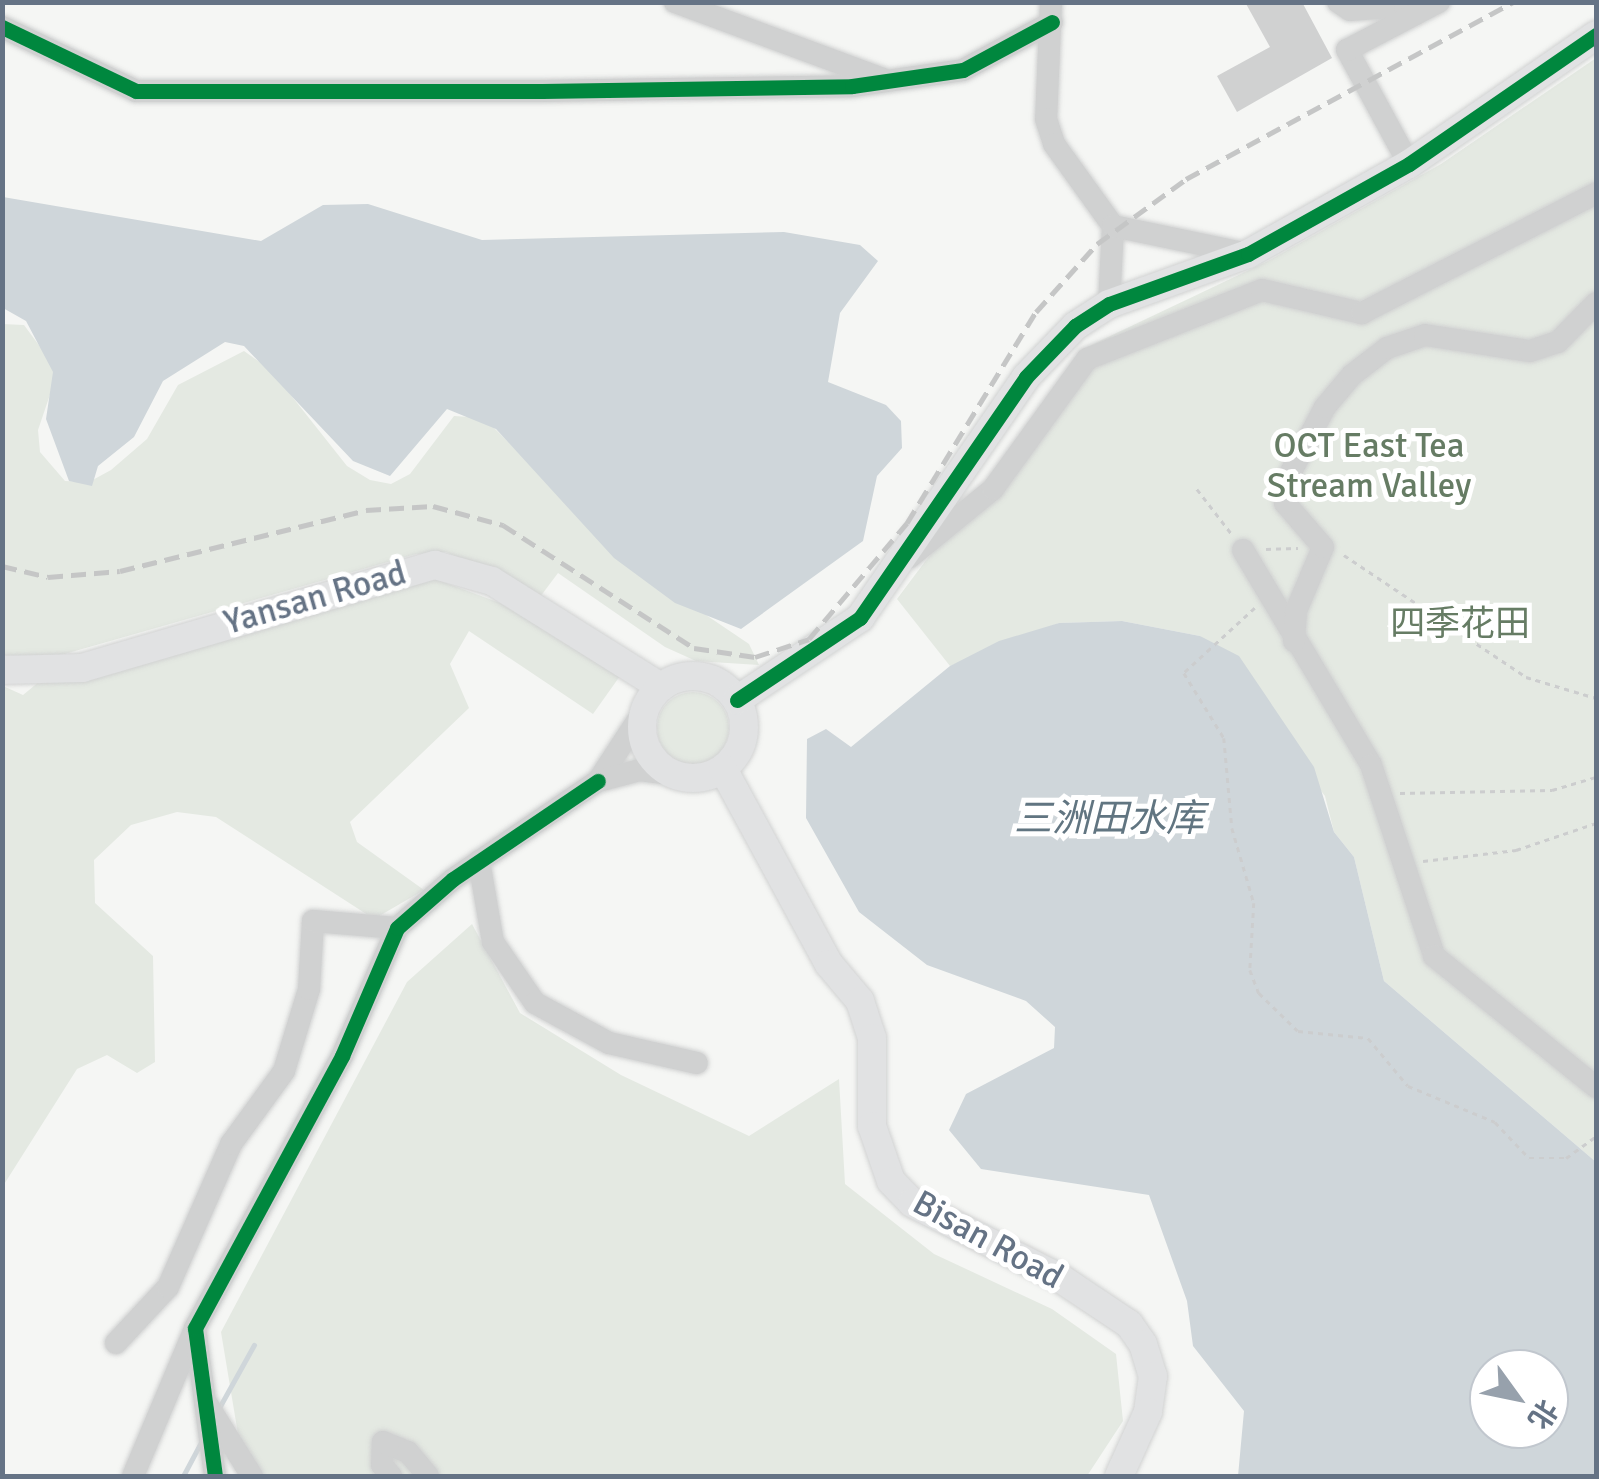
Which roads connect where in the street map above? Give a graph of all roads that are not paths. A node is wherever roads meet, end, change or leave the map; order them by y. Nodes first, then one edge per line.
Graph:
1 (675, 2) edge
2 (1338, 2) edge
3 (1439, 2) edge
4 (1051, 12) edge
5 (1415, 15) junction
6 (2, 27) edge
7 (1596, 35) edge
8 (887, 81) junction
9 (1409, 164) junction
10 (1596, 193) edge
11 (1113, 226) junction
12 (1248, 254) junction
13 (1596, 303) edge
14 (1110, 304) junction
15 (1244, 550) road end
16 (900, 565) junction
17 (1294, 641) junction
18 (2, 670) edge
19 (653, 698) junction
20 (737, 700) junction
21 (723, 770) junction
22 (674, 775) junction
23 (598, 781) junction
24 (479, 861) junction
25 (398, 928) junction
26 (697, 1063) dead end
27 (1596, 1086) edge
28 (195, 1328) junction
29 (116, 1343) dead end
30 (205, 1401) junction
31 (133, 1476) edge
32 (215, 1476) edge
33 (252, 1476) edge
34 (391, 1476) edge
35 (428, 1476) edge
36 (1119, 1476) edge

1 - 8 street
2 - 5 street
3 - 5 street
4 - 8 street
4 - 11 street
5 - 9 street
6 - 8 street
7 - 9 main road
9 - 12 main road
10 - 16 street
11 - 12 street
11 - 14 street
12 - 14 main road
13 - 17 street
14 - 16 main road
15 - 17 street
16 - 20 main road
17 - 27 street
18 - 19 main road, Yansan Road
19 - 20 main road
19 - 22 main road
19 - 23 street
20 - 21 main road
21 - 22 main road
21 - 36 main road, Bisan Road
22 - 23 street
23 - 24 street
24 - 25 street
24 - 26 street
25 - 28 street
25 - 29 street
28 - 30 street
28 - 31 street
30 - 32 street
30 - 33 street
34 - 35 street

